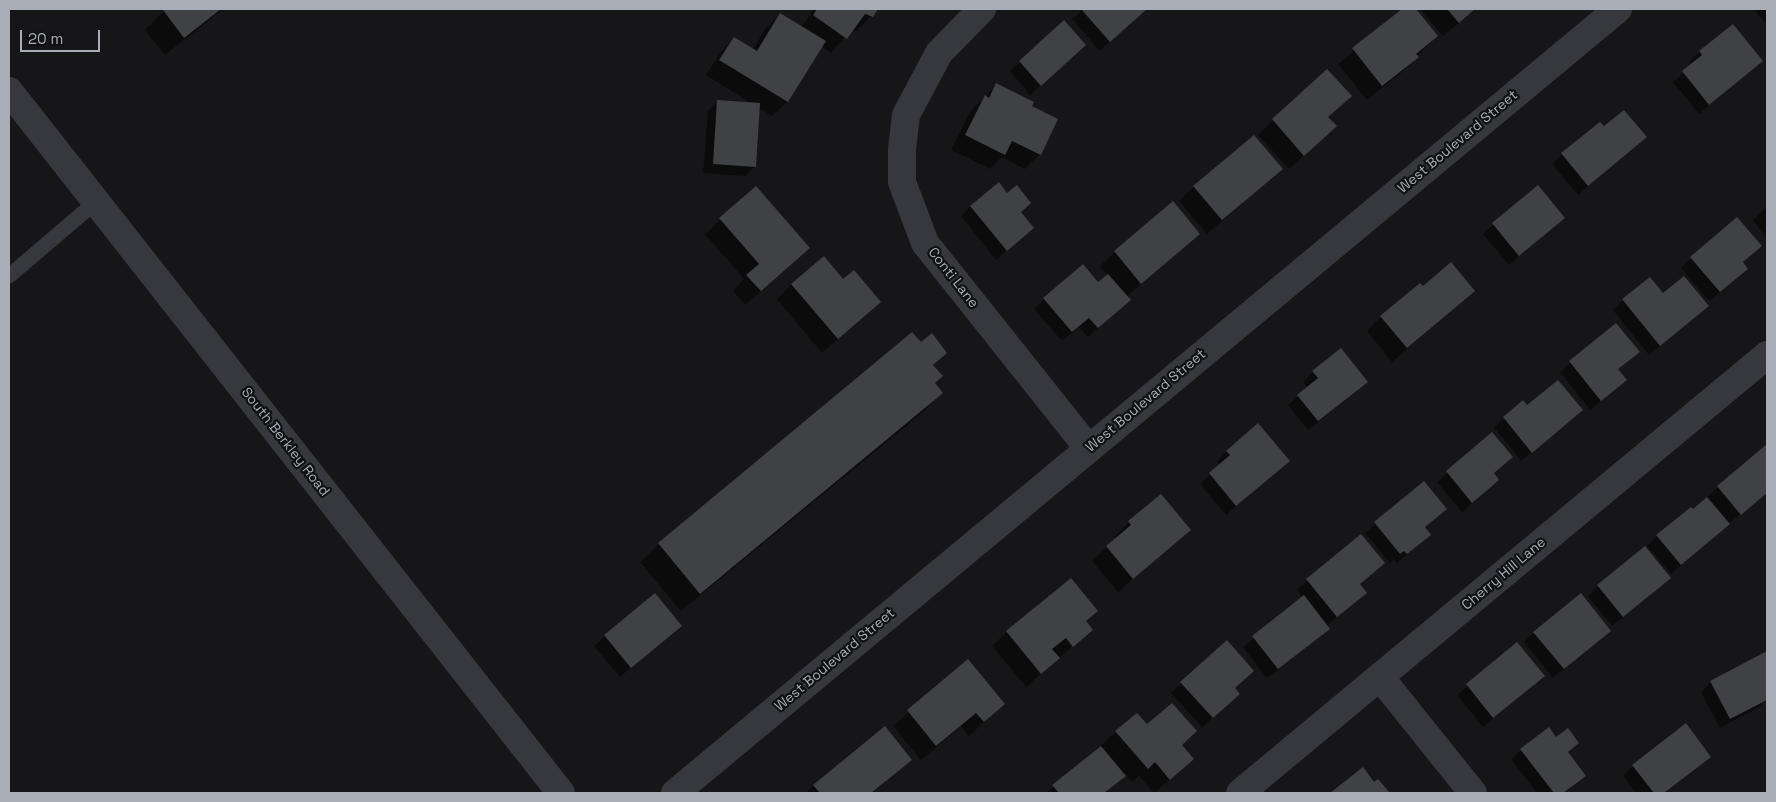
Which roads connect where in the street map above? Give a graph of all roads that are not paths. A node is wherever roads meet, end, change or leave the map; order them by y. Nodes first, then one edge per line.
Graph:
1 (982, 9) edge
2 (1618, 9) edge
3 (9, 91) edge
4 (97, 202) junction
5 (9, 276) edge
6 (1767, 355) edge
7 (1088, 449) junction
8 (1380, 677) junction
9 (561, 793) edge
10 (675, 793) edge
11 (1240, 793) edge
12 (1473, 793) edge

1 - 7 street, Conti Lane
2 - 7 street, West Boulevard Street
3 - 4 street, South Berkley Road
4 - 5 lane
4 - 9 street, South Berkley Road
6 - 8 street, Cherry Hill Lane
7 - 10 street, West Boulevard Street
8 - 11 street, Cherry Hill Lane
8 - 12 street

